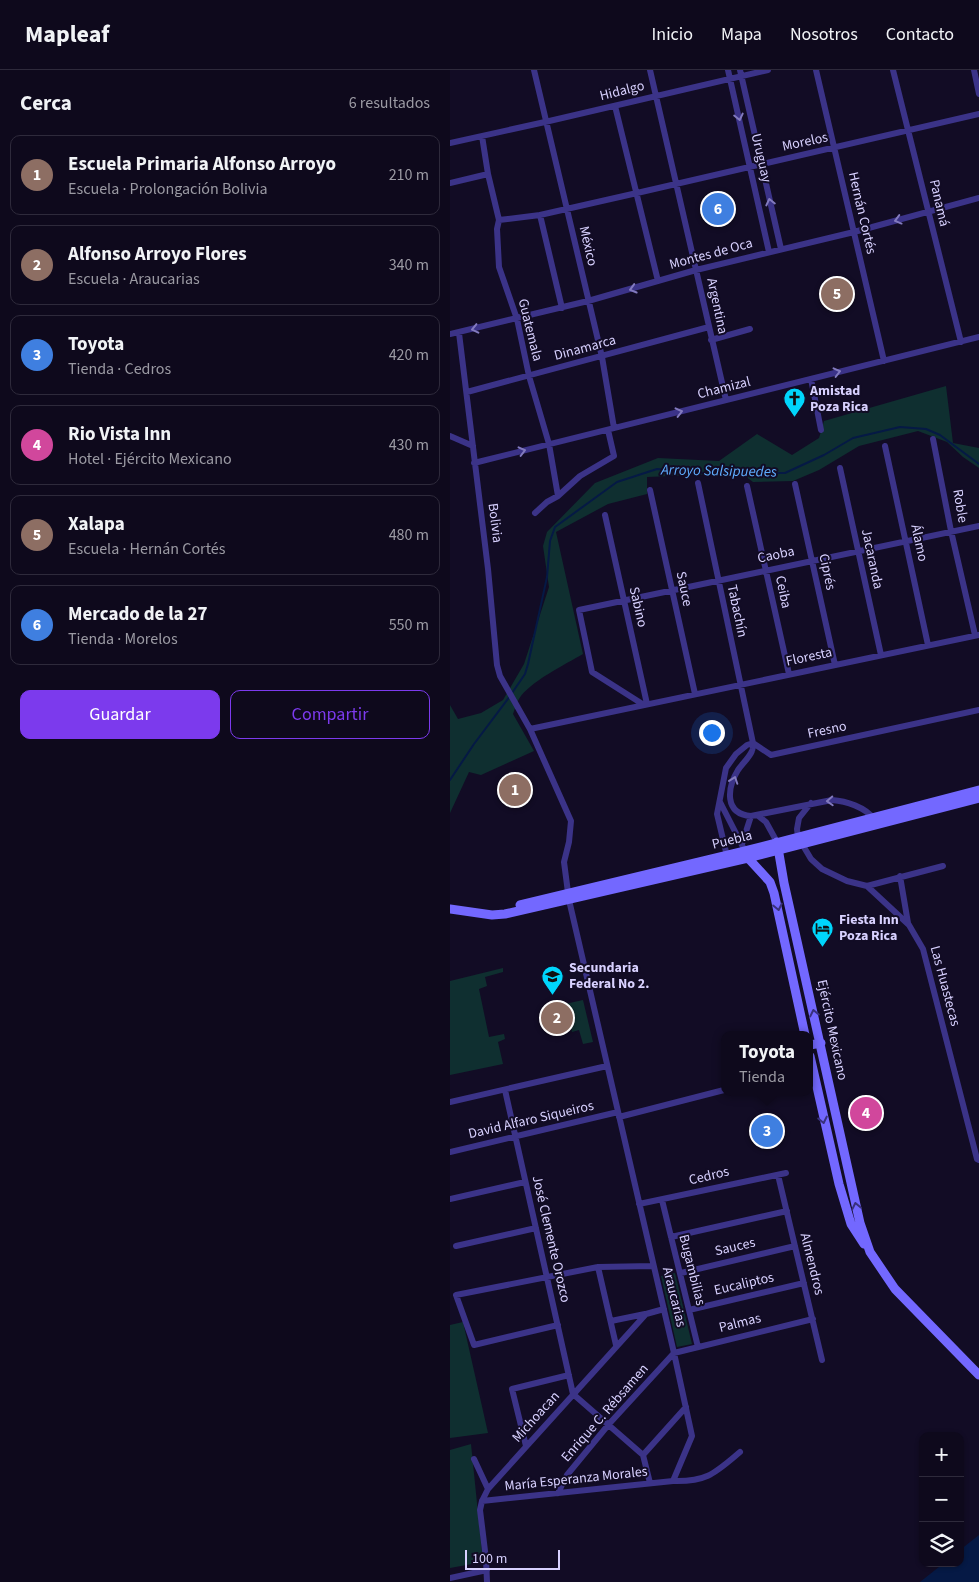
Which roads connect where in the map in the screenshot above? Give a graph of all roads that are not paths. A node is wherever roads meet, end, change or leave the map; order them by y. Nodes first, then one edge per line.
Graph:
1 (534, 70) edge
2 (650, 70) edge
3 (728, 70) edge
4 (768, 70) edge
5 (816, 70) edge
6 (893, 70) edge
7 (974, 70) edge
8 (741, 73) edge
9 (730, 78) junction
10 (979, 94) edge
11 (657, 96) junction
12 (615, 106) junction
13 (979, 114) edge
14 (545, 122) junction
15 (910, 131) junction
16 (482, 136) junction
17 (450, 142) edge
18 (835, 148) junction
19 (762, 164) junction
20 (750, 167) junction
21 (488, 174) junction
22 (450, 182) edge
23 (676, 183) junction
24 (636, 194) junction
25 (979, 198) edge
26 (567, 208) junction
27 (928, 212) junction
28 (540, 215) junction
29 (498, 220) junction
30 (854, 232) junction
31 (781, 249) junction
32 (769, 252) junction
33 (696, 270) junction
34 (658, 281) junction
35 (588, 301) junction
36 (562, 308) junction
37 (517, 320) junction
38 (709, 327) junction
39 (750, 329) dead end
40 (459, 333) junction
41 (450, 334) edge
42 (979, 337) edge
43 (711, 340) junction
44 (961, 342) junction
45 (602, 357) junction
46 (884, 361) junction
47 (529, 376) junction
48 (811, 379) junction
49 (467, 392) junction
50 (726, 400) junction
51 (611, 429) junction
52 (821, 430) dead end
53 (450, 436) edge
54 (933, 439) dead end
55 (548, 444) junction
56 (473, 446) junction
57 (885, 446) dead end
58 (474, 463) junction
59 (840, 468) dead end
60 (698, 483) dead end
61 (796, 484) dead end
62 (747, 486) dead end
63 (650, 490) dead end
64 (558, 496) junction
65 (535, 514) dead end
66 (605, 515) dead end
67 (979, 526) edge
68 (951, 531) junction
69 (906, 541) junction
70 (858, 551) junction
71 (812, 561) junction
72 (766, 570) junction
73 (718, 580) junction
74 (672, 590) junction
75 (624, 600) junction
76 (977, 635) edge
77 (928, 645) junction
78 (880, 655) junction
79 (835, 665) junction
80 (788, 674) junction
81 (740, 684) junction
82 (694, 694) junction
83 (645, 704) junction
84 (979, 710) edge
85 (530, 729) junction
86 (753, 743) junction
87 (979, 790) edge
88 (979, 798) edge
89 (720, 802) junction
90 (811, 803) junction
91 (754, 815) junction
92 (875, 821) junction
93 (800, 840) junction
94 (778, 846) junction
95 (745, 851) junction
96 (727, 856) junction
97 (943, 866) dead end
98 (900, 876) junction
99 (770, 882) junction
100 (784, 883) junction
101 (867, 886) junction
102 (568, 896) junction
103 (450, 909) edge
104 (908, 924) junction
105 (804, 1031) edge
106 (820, 1043) junction
107 (813, 1044) edge
108 (607, 1066) junction
109 (813, 1070) edge
110 (505, 1090) junction
111 (721, 1091) edge
112 (450, 1102) edge
113 (618, 1114) junction
114 (515, 1137) junction
115 (450, 1152) edge
116 (978, 1160) edge
117 (979, 1167) edge
118 (786, 1173) dead end
119 (778, 1175) junction
120 (851, 1180) junction
121 (526, 1182) junction
122 (838, 1184) junction
123 (450, 1198) edge
124 (662, 1200) junction
125 (639, 1204) junction
126 (787, 1211) junction
127 (536, 1228) junction
128 (672, 1237) junction
129 (456, 1246) dead end
130 (795, 1246) junction
131 (870, 1252) junction
132 (653, 1266) junction
133 (598, 1267) junction
134 (681, 1273) junction
135 (547, 1278) junction
136 (804, 1283) junction
137 (664, 1309) junction
138 (689, 1310) junction
139 (646, 1314) junction
140 (813, 1319) junction
141 (611, 1321) junction
142 (558, 1325) junction
143 (616, 1345) junction
144 (698, 1347) junction
145 (674, 1352) junction
146 (822, 1360) dead end
147 (569, 1374) junction
148 (979, 1375) edge
149 (573, 1394) junction
150 (686, 1407) junction
151 (610, 1424) junction
152 (526, 1446) junction
153 (740, 1452) dead end
154 (643, 1455) junction
155 (474, 1459) dead end
156 (673, 1481) junction
157 (650, 1484) junction
158 (488, 1489) junction
159 (558, 1493) junction
160 (482, 1501) junction
161 (487, 1570) junction
162 (450, 1578) edge
163 (487, 1582) edge

1 - 14 street, México
2 - 11 street, Argentina
3 - 9 street, Uruguay
4 - 8 street, Hidalgo
5 - 18 street, Hernán Cortés
6 - 15 street, Panamá
7 - 10 street
8 - 9 street, Hidalgo
8 - 19 street, Uruguay
9 - 11 street, Hidalgo
9 -> 20 street, Uruguay
11 - 12 street, Hidalgo
11 - 23 street, Argentina
12 - 14 street, Hidalgo
12 - 24 street
13 - 15 street, Morelos
14 - 16 street, Hidalgo
14 - 26 street, México
15 - 18 street, Morelos
15 - 27 street, Panamá
16 - 17 street, Hidalgo
16 - 21 street
18 - 19 street, Morelos
18 - 30 street, Hernán Cortés
19 - 20 street, Morelos
31 -> 19 street, Uruguay
20 - 23 street, Morelos
20 - 32 street, Uruguay
21 - 22 street
21 - 29 street
23 - 24 street, Morelos
23 - 33 street, Argentina
24 - 26 street, Morelos
24 - 34 street
25 - 27 street, Montes de Oca
26 - 28 street, Morelos
26 - 35 street, México
27 -> 30 street, Montes de Oca
27 - 44 street, Panamá
28 - 29 street, Morelos
28 - 36 street
29 - 37 street, Guatemala
30 - 31 street, Montes de Oca
30 - 46 street, Hernán Cortés
31 - 32 street, Montes de Oca
32 - 33 street, Montes de Oca
33 - 34 street, Montes de Oca
33 - 38 street, Argentina
34 -> 35 street, Montes de Oca
35 - 36 street, Montes de Oca
35 - 45 street, México
36 - 37 street, Montes de Oca
37 -> 40 street, Montes de Oca
37 - 47 street, Guatemala
38 - 43 street, Argentina
38 - 45 street, Dinamarca
39 - 43 street
40 - 41 street, Montes de Oca
40 - 49 street, Bolivia
42 - 44 street, Chamizal
43 - 50 street, Argentina
44 - 46 street, Chamizal
45 - 47 street, Dinamarca
45 - 51 street, México
48 -> 46 street, Chamizal
47 - 49 street, Dinamarca
47 - 55 street, Guatemala
48 - 50 street, Chamizal
48 - 52 street
49 - 56 street, Bolivia
51 -> 50 street, Chamizal
51 - 55 street, Chamizal
51 - 64 street
53 - 56 street
54 - 68 street, Roble
58 -> 55 street, Chamizal
55 - 64 street, Guatemala
56 - 58 street, Bolivia
57 - 69 street, Álamo
58 - 85 street, Bolivia
59 - 70 street, Jacaranda
60 - 73 street, Tabachín
61 - 71 street, Ciprés
62 - 72 street, Ceiba
63 - 74 street, Sauce
64 - 65 street
66 - 75 street, Sabino
67 - 68 street, Caoba
68 - 69 street, Caoba
68 - 76 street, Roble
69 - 70 street, Caoba
69 - 77 street, Álamo
70 - 71 street, Caoba
70 - 78 street, Jacaranda
71 - 72 street, Caoba
71 - 79 street, Ciprés
72 - 73 street, Caoba
72 - 80 street, Ceiba
73 - 74 street, Caoba
73 - 81 street, Tabachín
74 - 75 street, Caoba
74 - 82 street, Sauce
75 - 83 street, Sabino
75 - 83 street, Caoba
76 - 77 street, Floresta
77 - 78 street, Floresta
78 - 79 street, Floresta
79 - 80 street, Floresta
80 - 81 street, Floresta
81 - 82 street, Floresta
81 - 86 street, Tabachín
82 - 83 street, Floresta
83 - 85 street, Floresta
84 - 86 street, Fresno
85 - 102 street, Araucarias
86 - 89 street
91 -> 86 street
87 - 92 main road, Puebla
88 - 92 main road, Puebla
89 - 95 street
89 - 96 street
90 - 91 street
92 -> 90 street
90 - 93 street
91 - 94 street
91 - 95 street
92 - 93 main road, Puebla
93 - 94 main road, Puebla
93 - 101 street, Las Huastecas
94 - 95 main road, Puebla
94 - 100 main road, Ejército Mexicano
95 - 96 main road, Puebla
95 - 99 main road, Ejército Mexicano
95 - 102 main road, Puebla
96 - 102 main road, Puebla
97 - 98 street
98 - 101 street
98 - 104 street
99 - 100 main road
99 -> 105 main road, Ejército Mexicano
106 -> 100 main road, Ejército Mexicano
101 - 104 street, Las Huastecas
102 - 103 main road, Puebla
102 - 108 street, Araucarias
104 - 116 street, Las Huastecas
106 - 107 main road
106 - 120 main road, Ejército Mexicano
108 - 110 street
108 - 113 street, Araucarias
109 -> 122 main road, Ejército Mexicano
110 - 112 street
110 - 114 street, José Clemente Orozco
111 - 113 street
113 - 114 street, David Alfaro Siqueiros
113 - 125 street, Araucarias
114 - 115 street, David Alfaro Siqueiros
114 - 121 street, José Clemente Orozco
116 - 117 street, Las Huastecas
118 - 119 street, Cedros
119 - 124 street, Cedros
119 - 126 street, Almendros
120 - 122 main road
131 -> 120 main road, Ejército Mexicano
121 - 123 street
121 - 127 street, José Clemente Orozco
122 - 131 main road, Ejército Mexicano
124 - 125 street, Cedros
124 - 128 street, Bugambilias
125 - 132 street, Araucarias
126 - 128 street
126 - 130 street, Almendros
127 - 129 street
127 - 135 street, José Clemente Orozco
128 - 134 street, Bugambilias
130 - 134 street, Sauces
130 - 136 street, Almendros
131 - 148 main road, Ejército Mexicano
132 - 133 street
132 - 137 street, Araucarias
133 - 135 street
133 - 141 street
134 - 138 street, Bugambilias
135 - 142 street, José Clemente Orozco
135 - 142 street
136 - 138 street, Eucaliptos
136 - 140 street, Almendros
137 - 139 street
137 - 145 street, Araucarias
138 - 144 street, Bugambilias
139 - 141 street
139 - 143 street, Michoacan
140 - 144 street, Palmas
140 - 146 street, Almendros
141 - 143 street
142 - 147 street, José Clemente Orozco
143 - 149 street, Michoacan
144 - 145 street, Palmas
145 - 150 street, Araucarias
145 - 151 street, Enrique C. Rébsamen
147 - 149 street, José Clemente Orozco
147 - 152 street
149 - 151 street
149 - 152 street, Michoacan
150 - 154 street
150 - 156 street, Araucarias
151 - 154 street
151 - 159 street, Enrique C. Rébsamen
152 - 158 street, Michoacan
153 - 156 street, María Esperanza Morales
154 - 157 street
155 - 158 street
156 - 157 street, María Esperanza Morales
157 - 159 street, María Esperanza Morales
158 - 160 street, Michoacan
159 - 160 street, María Esperanza Morales
160 - 161 street, Michoacan
161 - 162 street
161 - 163 street, Michoacan

